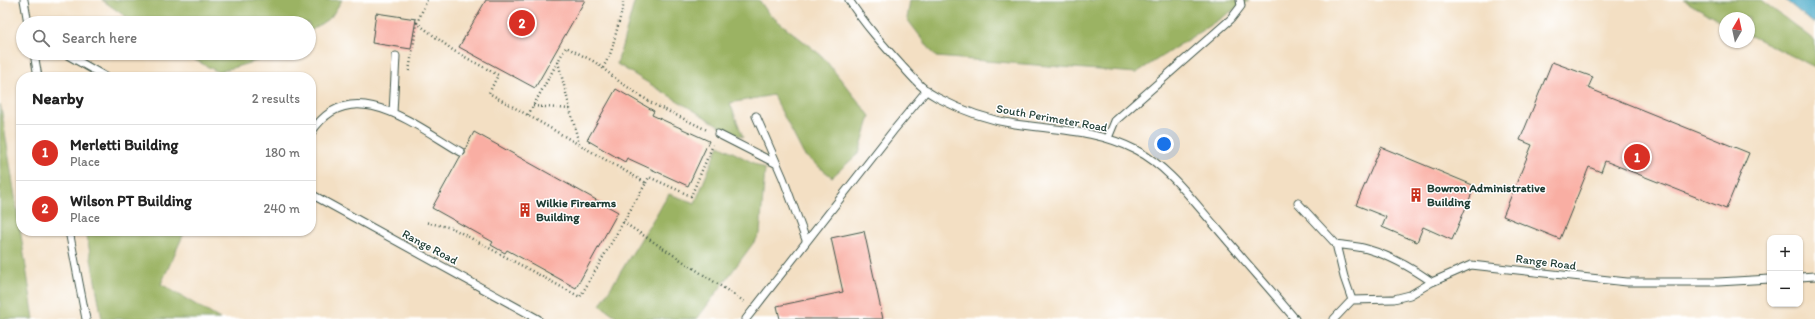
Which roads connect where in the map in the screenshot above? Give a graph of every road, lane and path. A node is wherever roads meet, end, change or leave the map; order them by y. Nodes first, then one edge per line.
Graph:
1 (24, 0) edge
2 (427, 0) edge
3 (623, 0) edge
4 (849, 0) edge
5 (1240, 0) edge
6 (27, 16) edge
7 (418, 24) junction
8 (396, 56) dead end
9 (35, 60) edge
10 (76, 60) edge
11 (558, 62) junction
12 (603, 68) junction
13 (37, 72) edge
14 (97, 72) edge
15 (395, 76) junction
16 (928, 90) junction
17 (533, 106) junction
18 (570, 109) junction
19 (393, 113) junction
20 (528, 115) junction
21 (756, 116) dead end
22 (316, 124) edge
23 (718, 134) junction
24 (1108, 138) junction
25 (579, 144) junction
26 (461, 152) dead end
27 (777, 164) junction
28 (646, 183) junction
29 (316, 197) edge
30 (1298, 203) dead end
31 (425, 222) dead end
32 (623, 222) junction
33 (70, 236) edge
34 (806, 240) junction
35 (1336, 244) junction
36 (1815, 276) edge
37 (1803, 277) edge
38 (1767, 279) edge
39 (1432, 282) junction
40 (1352, 300) junction
41 (754, 308) junction
42 (86, 319) edge
43 (538, 319) edge
44 (746, 319) edge
45 (1295, 319) edge
46 (1334, 319) edge

1 - 6 lane
2 - 7 path
3 - 12 path
4 - 16 lane, South Perimeter Road
5 - 24 lane
7 - 15 path
7 - 20 path
8 - 15 lane
9 - 13 lane
10 - 14 lane
11 - 12 path
11 - 17 path
11 - 18 path
12 - 23 path
15 - 19 lane
16 - 24 lane, South Perimeter Road
16 - 34 lane
17 - 18 path
17 - 20 path
18 - 25 path
19 - 22 lane
19 - 26 lane
20 - 25 path
21 - 27 lane
23 - 27 lane
23 - 28 path
24 - 45 lane, South Perimeter Road
25 - 28 path
27 - 34 lane
28 - 32 path
29 - 43 lane, Range Road
30 - 35 lane
31 - 32 path
32 - 41 path
33 - 42 lane
34 - 41 lane
35 - 39 lane
35 - 40 lane
36 - 37 lane
38 - 39 lane, Range Road
39 - 40 lane, Range Road
40 - 46 lane
41 - 44 lane

